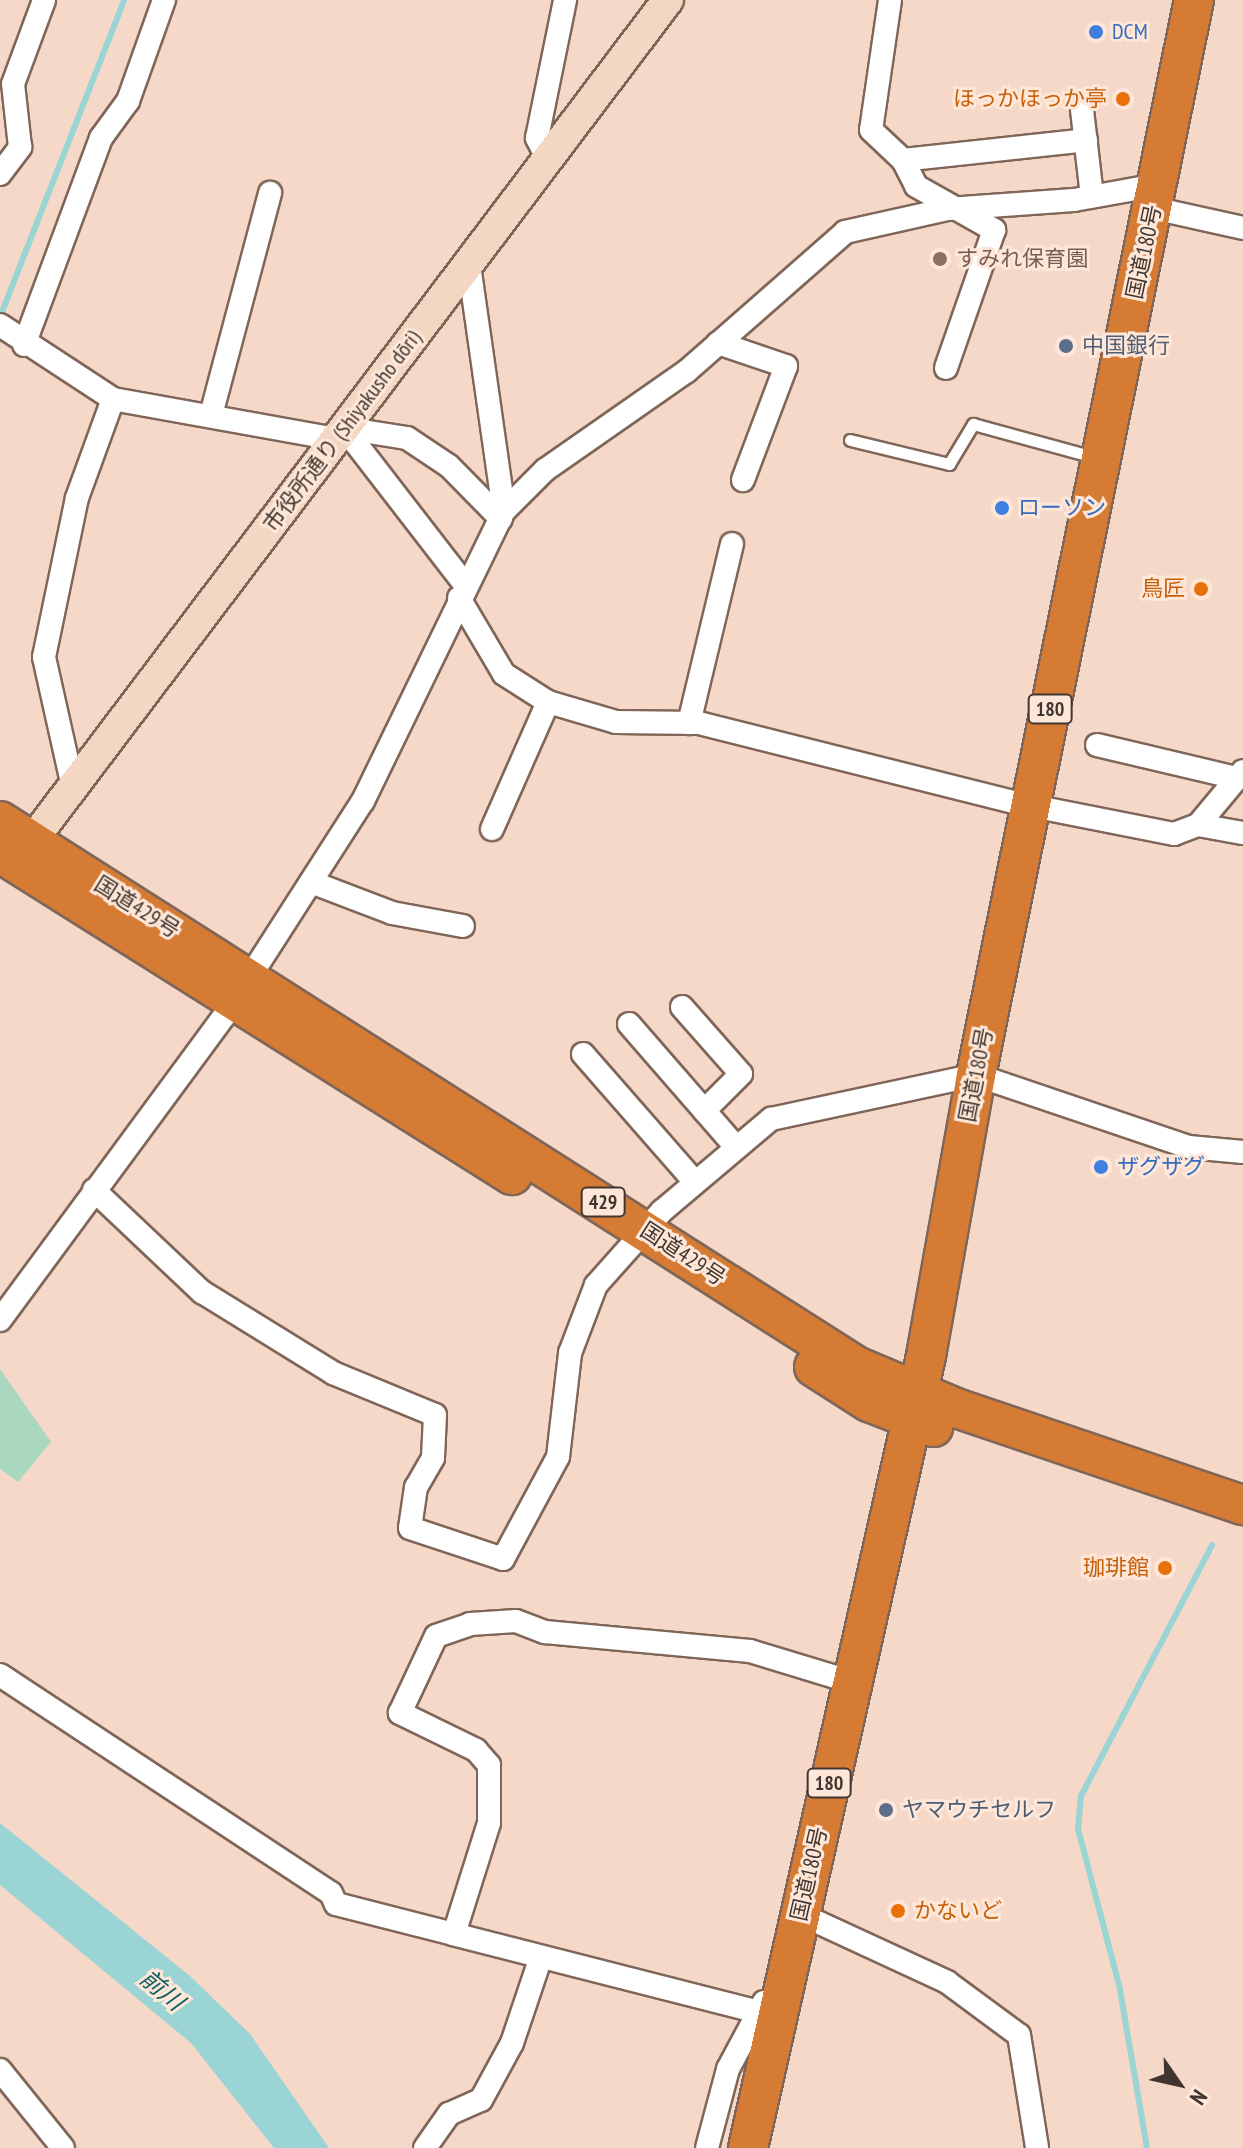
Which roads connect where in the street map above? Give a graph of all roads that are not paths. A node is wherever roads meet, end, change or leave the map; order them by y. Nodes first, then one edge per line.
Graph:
1 (44, 0) edge
2 (164, 0) edge
3 (565, 0) edge
4 (668, 0) edge
5 (890, 0) edge
6 (1194, 0) edge
7 (8, 103) edge
8 (1082, 110) dead end
9 (1086, 140) junction
10 (548, 159) junction
11 (903, 160) junction
12 (0, 174) edge
13 (270, 193) dead end
14 (1092, 196) junction
15 (1155, 196) junction
16 (956, 208) junction
17 (1243, 228) edge
18 (469, 265) junction
19 (1, 326) edge
20 (718, 343) junction
21 (24, 345) junction
22 (946, 368) dead end
23 (113, 399) junction
24 (211, 415) junction
25 (340, 433) junction
26 (850, 440) dead end
27 (1101, 459) junction
28 (743, 480) dead end
29 (502, 515) junction
30 (732, 544) dead end
31 (463, 592) junction
32 (548, 702) junction
33 (689, 723) junction
34 (1097, 745) dead end
35 (1240, 774) edge
36 (73, 787) junction
37 (1030, 806) junction
38 (0, 821) edge
39 (1198, 825) junction
40 (492, 829) dead end
41 (1243, 833) edge
42 (16, 852) edge
43 (311, 882) junction
44 (463, 926) dead end
45 (242, 990) junction
46 (682, 1007) dead end
47 (629, 1024) dead end
48 (583, 1054) dead end
49 (976, 1075) junction
50 (704, 1111) junction
51 (735, 1146) junction
52 (1243, 1152) edge
53 (694, 1181) junction
54 (94, 1190) junction
55 (636, 1238) junction
56 (0, 1320) edge
57 (915, 1406) junction
58 (1243, 1505) edge
59 (1243, 1532) edge
60 (0, 1675) edge
61 (852, 1682) junction
62 (800, 1914) junction
63 (454, 1934) junction
64 (540, 1960) junction
65 (769, 2002) junction
66 (0, 2070) edge
67 (63, 2148) edge
68 (425, 2148) edge
69 (707, 2148) edge
70 (748, 2148) edge
71 (1037, 2148) edge

1 - 7 street
2 - 21 street
3 - 10 street
4 - 10 street, 市役所通り (Shiyakusho dōri)
5 - 11 street
6 - 15 highway, 国道180号 / 180
7 - 12 street
8 - 9 street
9 - 11 street
9 - 14 street
10 - 18 street, 市役所通り (Shiyakusho dōri)
11 - 16 street
13 - 24 street
14 - 15 street
14 - 16 street
15 - 17 street
15 - 27 highway, 国道180号 / 180
16 - 20 street
16 - 22 street
18 - 25 street, 市役所通り (Shiyakusho dōri)
18 - 29 street
19 - 21 street
20 - 28 street
20 - 29 street
21 - 23 street
23 - 24 street
23 - 36 street
24 - 25 street
25 - 29 street
25 - 31 street
25 - 36 street, 市役所通り (Shiyakusho dōri)
26 - 27 lane
27 - 37 highway, 国道180号 / 180
29 - 31 street
30 - 33 street
31 - 32 street
31 - 43 street
32 - 33 street
32 - 40 street
33 - 37 street
34 - 35 street
35 - 39 street
36 - 42 street, 市役所通り (Shiyakusho dōri)
37 - 39 street
37 - 49 highway, 国道180号 / 180
38 - 42 highway, 国道429号 / 429
39 - 41 street
42 - 45 highway, 国道429号 / 429
43 - 44 street
43 - 45 street
45 - 54 street
45 - 55 highway, 国道429号 / 429
46 - 50 street
47 - 50 street
48 - 53 street
49 - 51 street
49 - 52 street
49 - 57 highway, 国道180号 / 180
50 - 51 street
51 - 53 street
53 - 55 street
54 - 55 street
54 - 56 street
55 - 57 highway, 国道429号 / 429
57 - 58 highway, 国道429号 / 429
57 - 59 highway, 国道429号 / 429
57 - 61 highway, 国道180号 / 180
60 - 63 street
61 - 62 highway, 国道180号 / 180
61 - 63 street
62 - 65 highway, 国道180号 / 180
62 - 71 street
63 - 64 street
64 - 65 street
64 - 68 street
65 - 69 street
65 - 70 highway, 国道180号 / 180
66 - 67 street

